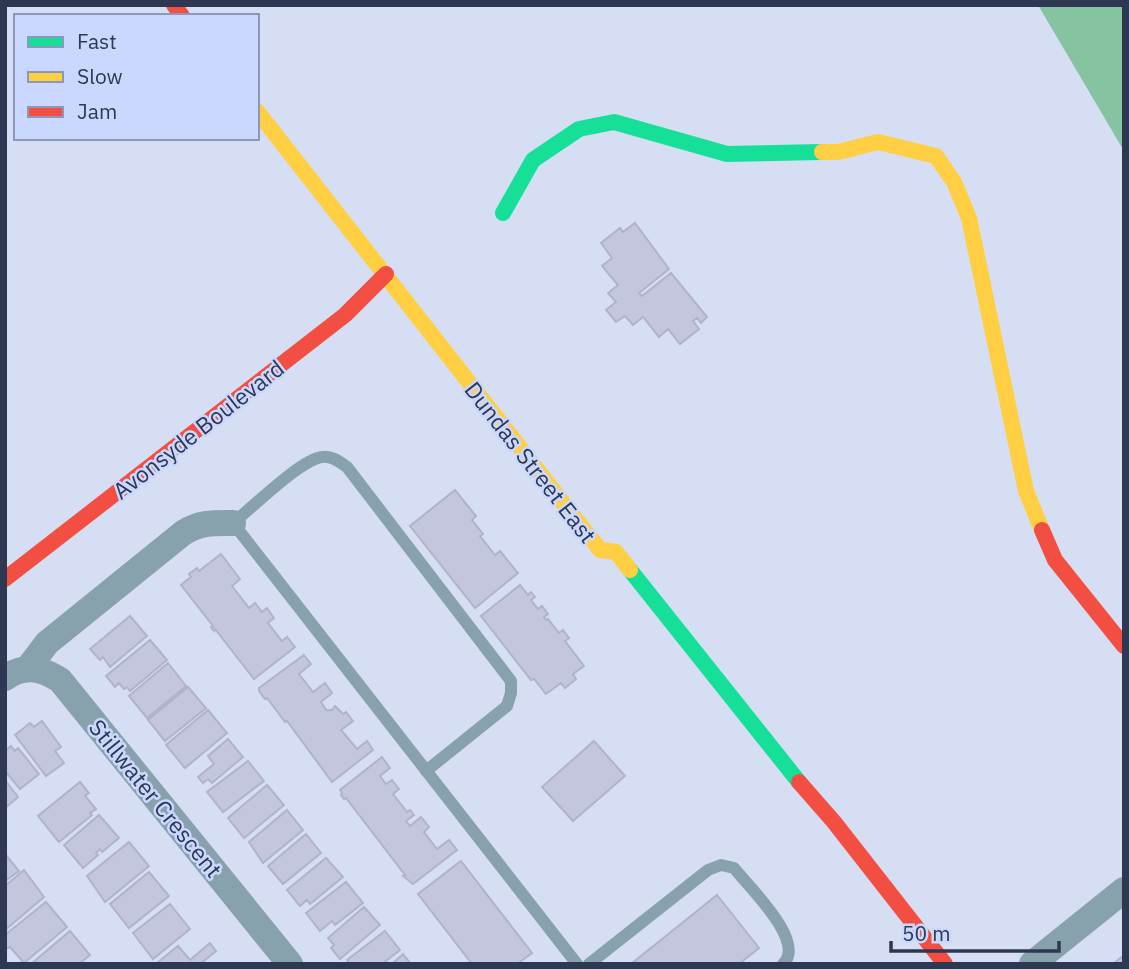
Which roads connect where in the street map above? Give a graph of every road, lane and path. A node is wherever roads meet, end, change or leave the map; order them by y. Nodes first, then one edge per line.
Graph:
1 (259, 114) edge
2 (503, 214) dead end
3 (386, 274) junction
4 (233, 523) junction
5 (5, 579) edge
6 (1124, 646) edge
7 (17, 673) edge
8 (426, 771) junction
9 (1124, 890) edge
10 (290, 964) edge
11 (576, 964) edge
12 (589, 964) edge
13 (783, 964) edge
14 (945, 964) edge
15 (1032, 964) edge

1 - 3 main road, Dundas Street East
2 - 6 main road
3 - 5 main road, Avonsyde Boulevard
3 - 14 main road, Dundas Street East
4 - 7 street
4 - 8 lane
4 - 8 lane
7 - 10 street, Stillwater Crescent
8 - 11 lane
9 - 15 street
12 - 13 lane

